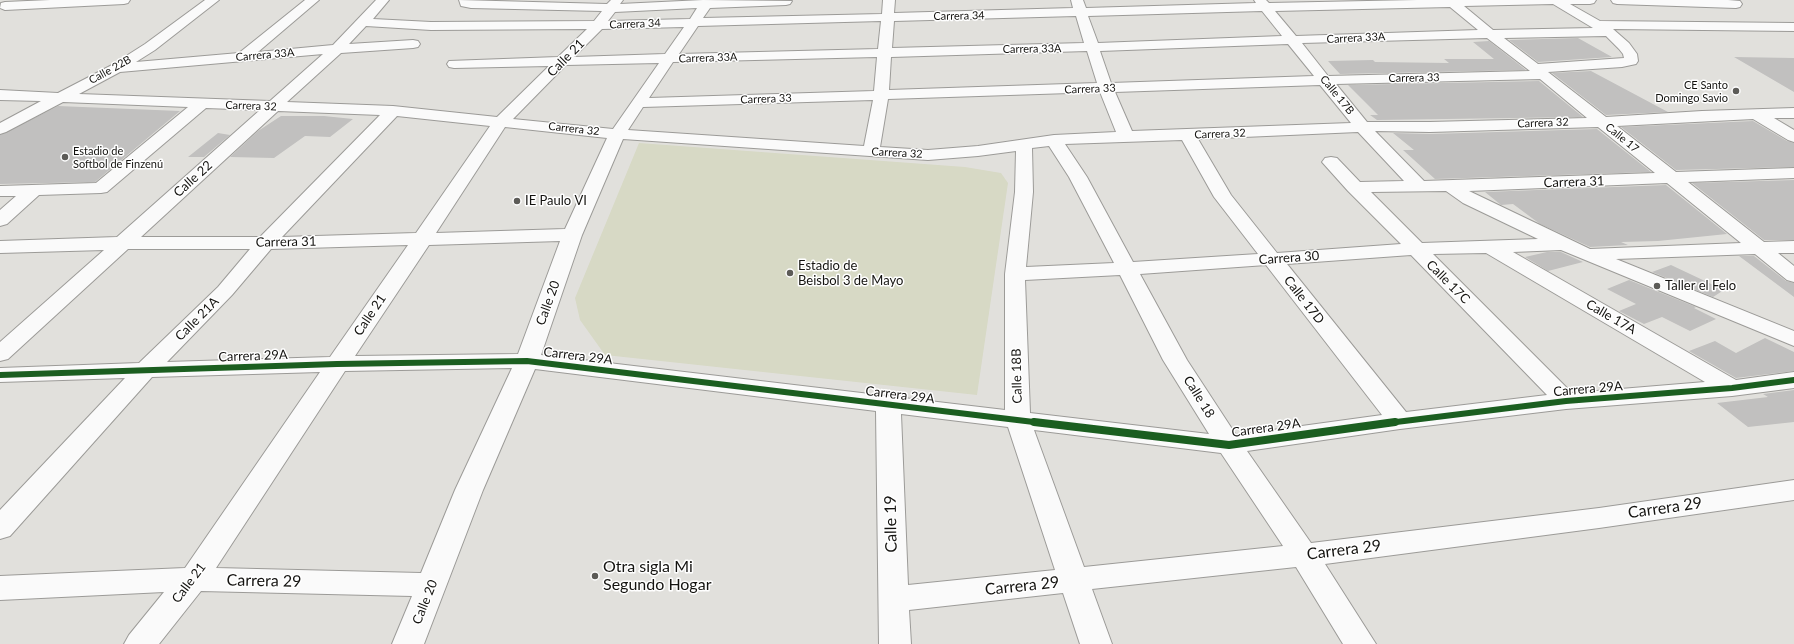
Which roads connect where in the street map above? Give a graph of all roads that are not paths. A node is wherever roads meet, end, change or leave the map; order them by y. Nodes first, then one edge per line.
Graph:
1 (124, 0) edge
2 (213, 0) edge
3 (313, 0) edge
4 (383, 0) edge
5 (465, 0) edge
6 (889, 0) edge
7 (1555, 0) edge
8 (1590, 0) edge
9 (1617, 0) edge
10 (786, 1) edge
11 (1451, 1) edge
12 (1732, 2) edge
13 (707, 3) edge
14 (1263, 3) edge
15 (614, 4) edge
16 (7, 5) edge
17 (1080, 6) edge
18 (887, 18) junction
19 (363, 22) junction
20 (695, 22) junction
21 (598, 25) junction
22 (1778, 27) junction
23 (1794, 27) edge
24 (1604, 28) junction
25 (1490, 34) junction
26 (1294, 40) junction
27 (413, 44) dead end
28 (1094, 48) junction
29 (337, 49) junction
30 (884, 53) junction
31 (243, 57) junction
32 (668, 59) junction
33 (562, 62) junction
34 (454, 64) dead end
35 (117, 68) junction
36 (1539, 72) junction
37 (1325, 80) junction
38 (1106, 89) junction
39 (0, 95) edge
40 (881, 96) junction
41 (59, 98) junction
42 (201, 104) junction
43 (637, 104) junction
44 (271, 107) junction
45 (393, 111) junction
46 (1794, 113) edge
47 (1756, 114) junction
48 (501, 122) junction
49 (1602, 122) junction
50 (1364, 128) junction
51 (0, 129) edge
52 (617, 134) junction
53 (1187, 135) junction
54 (1126, 136) junction
55 (1794, 137) edge
56 (1054, 140) junction
57 (1024, 144) junction
58 (871, 152) junction
59 (1331, 162) dead end
60 (1794, 173) edge
61 (1672, 179) junction
62 (1419, 186) junction
63 (1450, 186) junction
64 (1354, 187) junction
65 (34, 190) junction
66 (0, 191) edge
67 (0, 220) edge
68 (572, 235) junction
69 (421, 239) junction
70 (123, 243) junction
71 (265, 243) junction
72 (1564, 244) junction
73 (1489, 246) junction
74 (0, 247) edge
75 (1794, 247) edge
76 (1415, 249) junction
77 (1760, 250) junction
78 (1585, 254) junction
79 (1271, 259) junction
80 (1127, 269) junction
81 (1015, 274) junction
82 (1794, 276) edge
83 (1794, 339) edge
84 (0, 354) edge
85 (528, 361) junction
86 (337, 364) junction
87 (146, 370) junction
88 (0, 375) edge
89 (1794, 380) edge
90 (1732, 388) junction
91 (1566, 401) junction
92 (888, 405) junction
93 (1018, 420) junction
94 (1400, 421) junction
95 (1229, 445) junction
96 (1794, 490) edge
97 (0, 528) edge
98 (1304, 555) junction
99 (194, 579) junction
100 (1074, 581) junction
101 (432, 585) junction
102 (0, 588) edge
103 (893, 599) junction
104 (140, 644) edge
105 (408, 644) edge
106 (894, 644) edge
107 (1096, 644) edge
108 (1360, 644) edge

1 - 16 street
2 - 35 street, Calle 22B
3 - 31 street
4 - 19 street, Calle 22
5 - 15 street
6 - 18 street
7 - 8 street, Carrera 34
7 - 11 street, Carrera 34
7 - 24 street
9 - 12 street
10 - 13 street
11 - 14 street, Carrera 34
11 - 25 street, Calle 17
12 - 22 street
13 - 15 street
13 - 20 street, Calle 20
14 - 17 street, Carrera 34
14 - 26 street, Calle 17B
15 - 21 street, Calle 21
17 - 18 street, Carrera 34
17 - 28 street
18 - 20 street, Carrera 34
18 - 30 street
19 - 21 street, Carrera 34
19 - 29 street, Calle 22
20 - 21 street, Carrera 34
20 - 32 street, Calle 20
21 - 33 street, Calle 21
22 - 23 street, Carrera 33A
22 - 24 street, Carrera 33A
24 - 25 street, Carrera 33A
24 - 36 street, Carrera 33
25 - 26 street, Carrera 33A
25 - 36 street, Calle 17
26 - 28 street, Carrera 33A
26 - 37 street, Calle 17B
27 - 29 street, Carrera 33A
28 - 30 street, Carrera 33A
28 - 38 street
29 - 31 street, Carrera 33A
29 - 44 street, Calle 22
30 - 32 street, Carrera 33A
30 - 40 street
31 - 35 street, Carrera 33A
32 - 33 street, Carrera 33A
32 - 43 street, Calle 20
33 - 34 street, Carrera 33A
33 - 48 street, Calle 21
35 - 41 street, Calle 22B
36 - 37 street, Carrera 33
36 - 49 street, Calle 17
37 - 38 street, Carrera 33
37 - 50 street, Calle 17B
38 - 40 street, Carrera 33
38 - 54 street
39 - 41 street, Carrera 32
40 - 43 street, Carrera 33
40 - 58 street
41 - 42 street, Carrera 32
41 - 51 street, Calle 22B
42 - 44 street, Carrera 32
42 - 65 street
43 - 52 street, Calle 20
44 - 45 street, Carrera 32
44 - 70 street, Calle 22
45 - 48 street, Carrera 32
45 - 71 street, Calle 21A
46 - 47 street, Carrera 32
47 - 49 street, Carrera 32
47 - 55 street
48 - 52 street, Carrera 32
48 - 69 street, Calle 21
49 - 50 street, Carrera 32
49 - 61 street, Calle 17
50 - 53 street, Carrera 32
50 - 62 street, Calle 17B
52 - 58 street, Carrera 32
52 - 68 street, Calle 20
53 - 54 street, Carrera 32
53 - 79 street, Calle 17D
54 - 56 street, Carrera 32
56 - 57 street, Carrera 32
56 - 80 street, Calle 18
57 - 58 street, Carrera 32
57 - 81 street, Calle 18B
59 - 64 street, Calle 17C
60 - 61 street, Carrera 31
61 - 63 street, Carrera 31
61 - 77 street, Calle 17
62 - 63 street, Carrera 31
62 - 64 street, Carrera 31
63 - 72 street
64 - 76 street, Calle 17C
65 - 66 street
65 - 67 street
68 - 69 street, Carrera 31
68 - 85 street, Calle 20
69 - 71 street, Carrera 31
69 - 86 street, Calle 21
70 - 71 street, Carrera 31
70 - 74 street, Carrera 31
70 - 84 street, Calle 22
71 - 87 street, Calle 21A
72 - 73 street, Carrera 30
72 - 78 street
73 - 76 street, Carrera 30
73 - 90 street, Calle 17A
75 - 77 street
76 - 79 street, Carrera 30
76 - 91 street, Calle 17C
77 - 78 street
77 - 82 street, Calle 17
78 - 83 street
79 - 80 street, Carrera 30
79 - 94 street, Calle 17D
80 - 81 street, Carrera 30
80 - 95 street, Calle 18
81 - 93 street, Calle 18B
85 - 86 street, Carrera 29A
85 - 92 street, Carrera 29A
85 - 101 street, Calle 20
86 - 87 street, Carrera 29A
86 - 99 street, Calle 21
87 - 88 street, Carrera 29A
87 - 97 street, Calle 21A
89 - 90 street, Carrera 29A
90 - 91 street, Carrera 29A
91 - 94 street, Carrera 29A
92 - 93 street, Carrera 29A
92 - 103 street, Calle 19
93 - 95 street, Carrera 29A
93 - 100 street, Calle 18B
94 - 95 street, Carrera 29A
95 - 98 street, Calle 18
96 - 98 street, Carrera 29
98 - 100 street, Carrera 29
98 - 108 street, Calle 18
99 - 101 street, Carrera 29
99 - 102 street, Carrera 29
99 - 104 street, Calle 21
100 - 103 street, Carrera 29
100 - 107 street, Calle 18B
101 - 105 street, Calle 20
103 - 106 street, Calle 19

